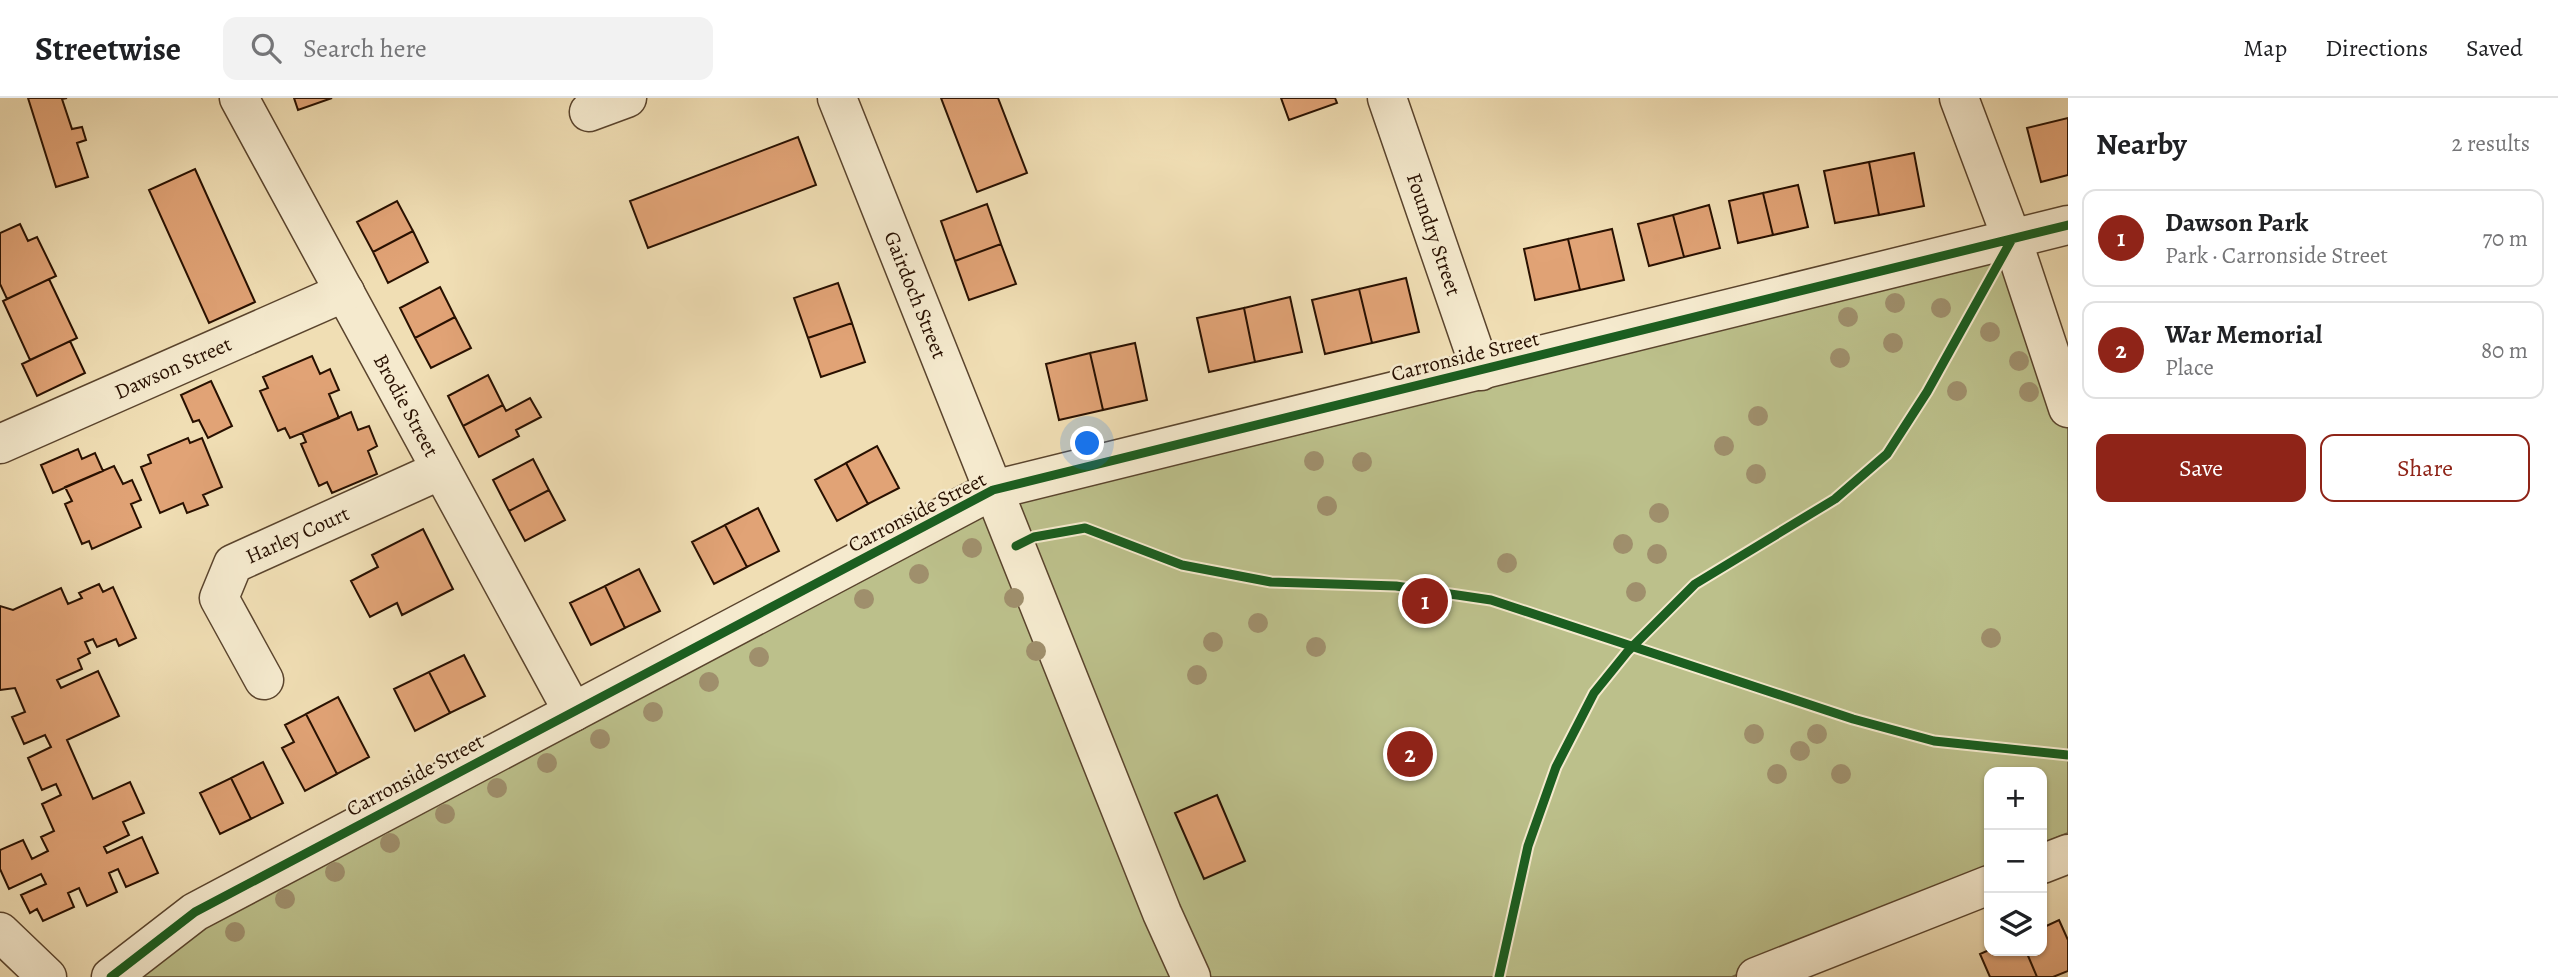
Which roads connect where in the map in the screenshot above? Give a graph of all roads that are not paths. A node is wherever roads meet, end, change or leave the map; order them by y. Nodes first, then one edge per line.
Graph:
1 (239, 98) edge
2 (627, 98) edge
3 (837, 98) edge
4 (1387, 98) edge
5 (1959, 98) edge
6 (589, 111) dead end
7 (2068, 225) edge
8 (2012, 239) junction
9 (345, 292) junction
10 (1481, 371) junction
11 (2068, 408) edge
12 (0, 444) edge
13 (441, 470) junction
14 (993, 490) junction
15 (264, 680) dead end
16 (573, 712) junction
17 (2068, 854) edge
18 (2047, 862) edge
19 (1984, 887) edge
20 (0, 932) edge
21 (47, 977) edge
22 (111, 977) edge
23 (1191, 977) edge
24 (1756, 977) edge

1 - 9 street, Brodie Street
2 - 6 street
3 - 14 street, Gairdoch Street
4 - 10 street, Foundry Street
5 - 8 street
7 - 8 street, Carronside Street
8 - 10 street, Carronside Street
8 - 11 street
9 - 12 street, Dawson Street
9 - 13 street, Brodie Street
10 - 14 street, Carronside Street
13 - 15 street, Harley Court
13 - 16 street, Brodie Street
14 - 16 street, Carronside Street
14 - 23 street, Gairdoch Street
16 - 22 street, Carronside Street
17 - 18 street
19 - 24 street
20 - 21 street

